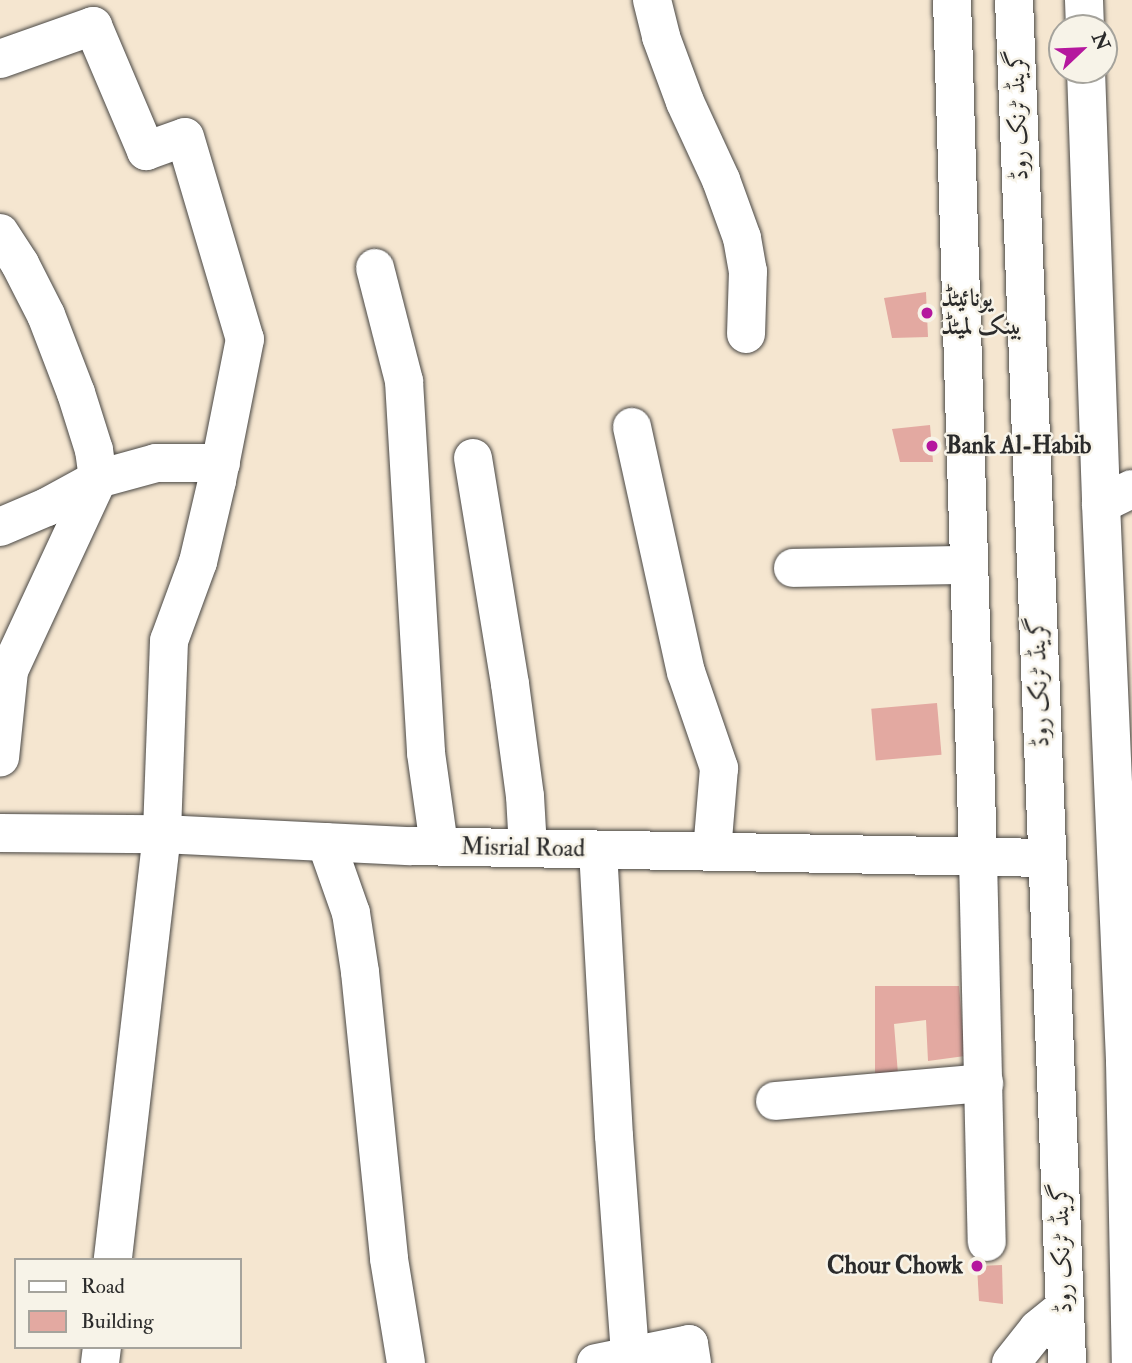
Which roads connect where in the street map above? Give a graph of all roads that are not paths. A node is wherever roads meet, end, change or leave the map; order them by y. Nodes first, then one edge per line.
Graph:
1 (652, 0) edge
2 (953, 0) edge
3 (1014, 0) edge
4 (0, 59) edge
5 (1087, 84) edge
6 (0, 233) edge
7 (375, 268) dead end
8 (746, 334) dead end
9 (632, 427) dead end
10 (473, 458) dead end
11 (221, 463) junction
12 (99, 479) junction
13 (1116, 496) edge
14 (0, 527) edge
15 (969, 565) junction
16 (793, 568) dead end
17 (0, 758) edge
18 (1113, 780) junction
19 (1132, 817) edge
20 (0, 833) edge
21 (162, 834) junction
22 (326, 842) junction
23 (439, 846) junction
24 (528, 848) junction
25 (598, 850) junction
26 (712, 852) junction
27 (978, 858) junction
28 (1046, 858) junction
29 (1132, 938) edge
30 (1122, 974) junction
31 (1129, 1067) edge
32 (984, 1083) junction
33 (775, 1101) dead end
34 (987, 1242) dead end
35 (113, 1258) edge
36 (1065, 1308) junction
37 (613, 1359) edge
38 (406, 1363) edge
39 (692, 1363) edge
40 (1011, 1363) edge
41 (1067, 1363) edge
42 (1131, 1363) edge

1 - 8 main road
2 - 15 main road
3 - 28 main road, گرینڈ ٹرنک روڈ
4 - 11 main road
5 - 13 main road
6 - 12 main road
7 - 23 main road
9 - 26 main road
10 - 24 main road
11 - 12 main road
11 - 21 main road
12 - 14 main road
12 - 17 main road
13 - 18 main road
15 - 16 main road
15 - 27 main road
18 - 19 main road
18 - 30 main road
20 - 21 main road, Misrial Road
21 - 22 main road, Misrial Road
21 - 35 main road
22 - 23 main road, Misrial Road
22 - 38 main road
23 - 24 main road, Misrial Road
24 - 25 main road, Misrial Road
25 - 26 main road, Misrial Road
25 - 37 main road
26 - 27 main road, Misrial Road
27 - 28 main road, Misrial Road
27 - 32 main road
28 - 36 main road, گرینڈ ٹرنک روڈ
29 - 30 main road
30 - 31 main road
31 - 42 main road
32 - 33 main road
32 - 34 main road
36 - 40 main road
36 - 41 main road, گرینڈ ٹرنک روڈ
37 - 39 main road

